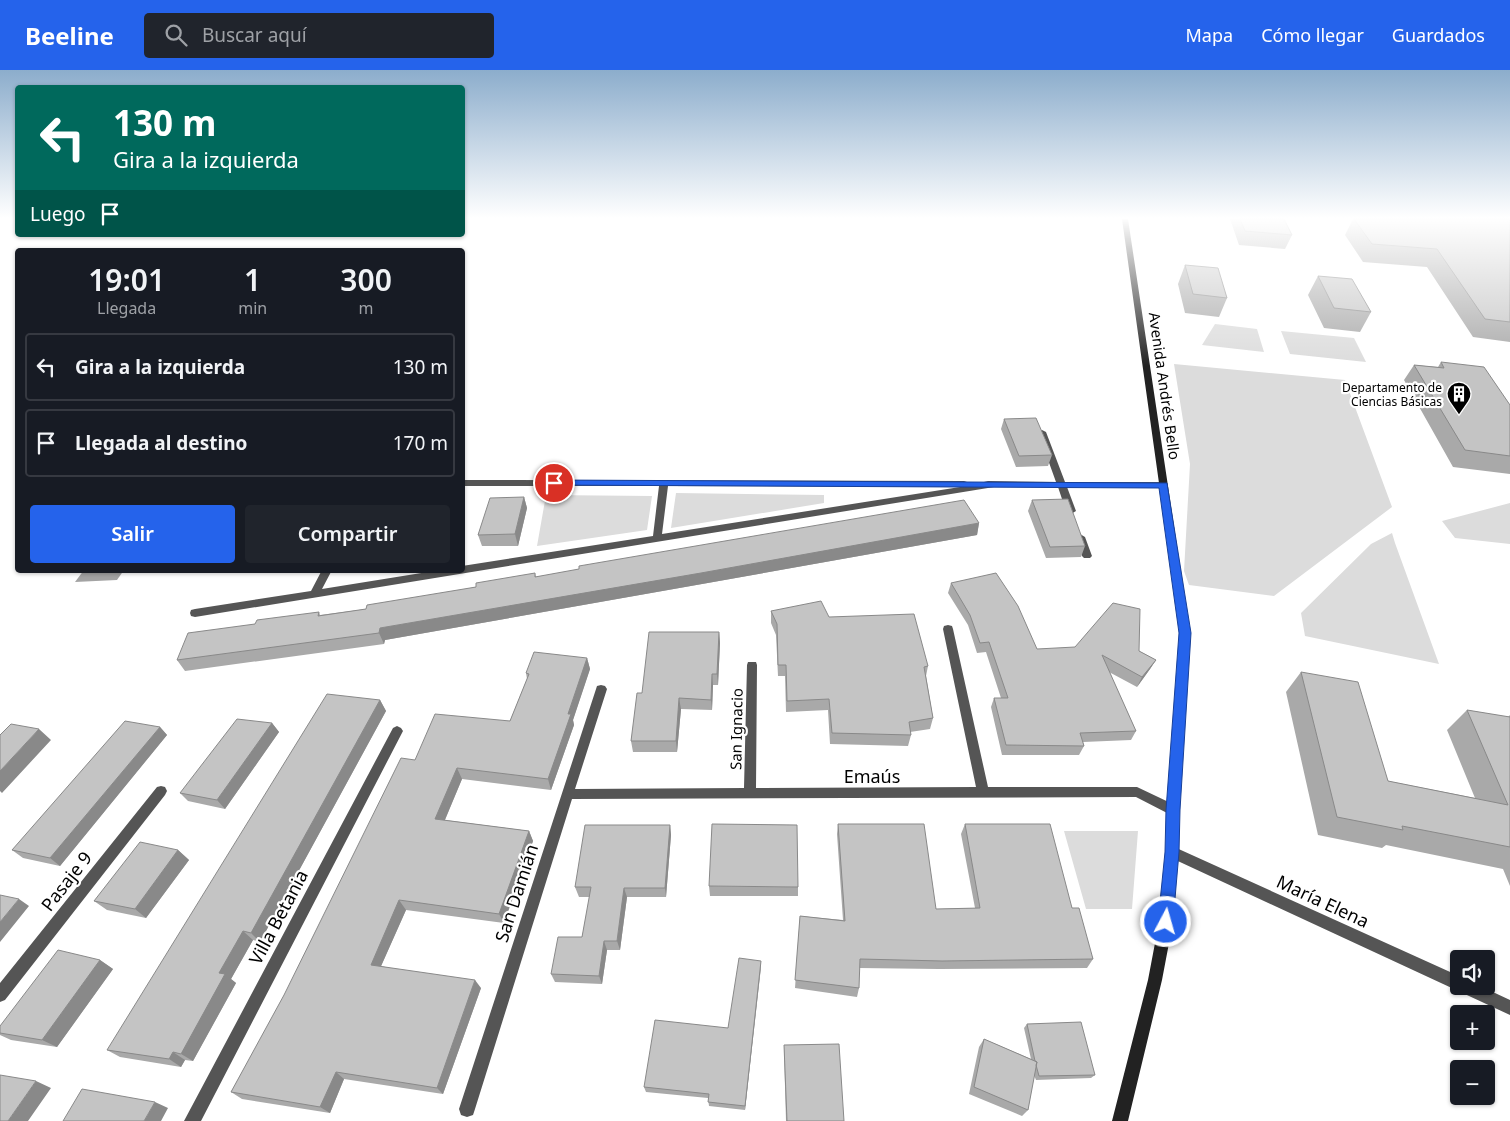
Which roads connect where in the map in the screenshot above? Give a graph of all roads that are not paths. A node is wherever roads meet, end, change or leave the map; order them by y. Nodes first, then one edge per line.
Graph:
1 (1132, 268) edge
2 (1042, 432) edge
3 (465, 483) edge
4 (664, 483) junction
5 (994, 484) junction
6 (1062, 485) junction
7 (1164, 485) junction
8 (657, 539) junction
9 (1087, 556) dead end
10 (465, 570) edge
11 (325, 573) edge
12 (445, 573) edge
13 (314, 594) junction
14 (195, 614) dead end
15 (948, 629) dead end
16 (752, 664) dead end
17 (601, 689) dead end
18 (397, 731) dead end
19 (161, 791) dead end
20 (750, 793) junction
21 (983, 793) junction
22 (567, 794) junction
23 (1173, 810) junction
24 (1172, 852) junction
25 (1450, 980) edge
26 (0, 995) edge
27 (1482, 995) edge
28 (1510, 1008) edge
29 (467, 1109) dead end
30 (192, 1121) edge
31 (1120, 1121) edge

1 - 7 main road, Avenida Andrés Bello
2 - 6 street
3 - 4 street
4 - 5 street
4 - 8 street
5 - 6 street
5 - 8 street
6 - 7 street
6 - 9 street
7 - 23 main road, Avenida Andrés Bello
8 - 10 street
11 - 13 street
12 - 13 street
13 - 14 street
15 - 21 street
16 - 20 street, San Ignacio
17 - 22 street, San Damián
18 - 30 street, Villa Betania
19 - 26 street, Pasaje 9
20 - 21 street, Emaús
20 - 22 street, Emaús
21 - 23 street, Emaús
22 - 29 street, San Damián
23 - 24 main road, Avenida Andrés Bello
24 - 25 street, María Elena
24 - 31 main road, Avenida Andrés Bello
27 - 28 street

